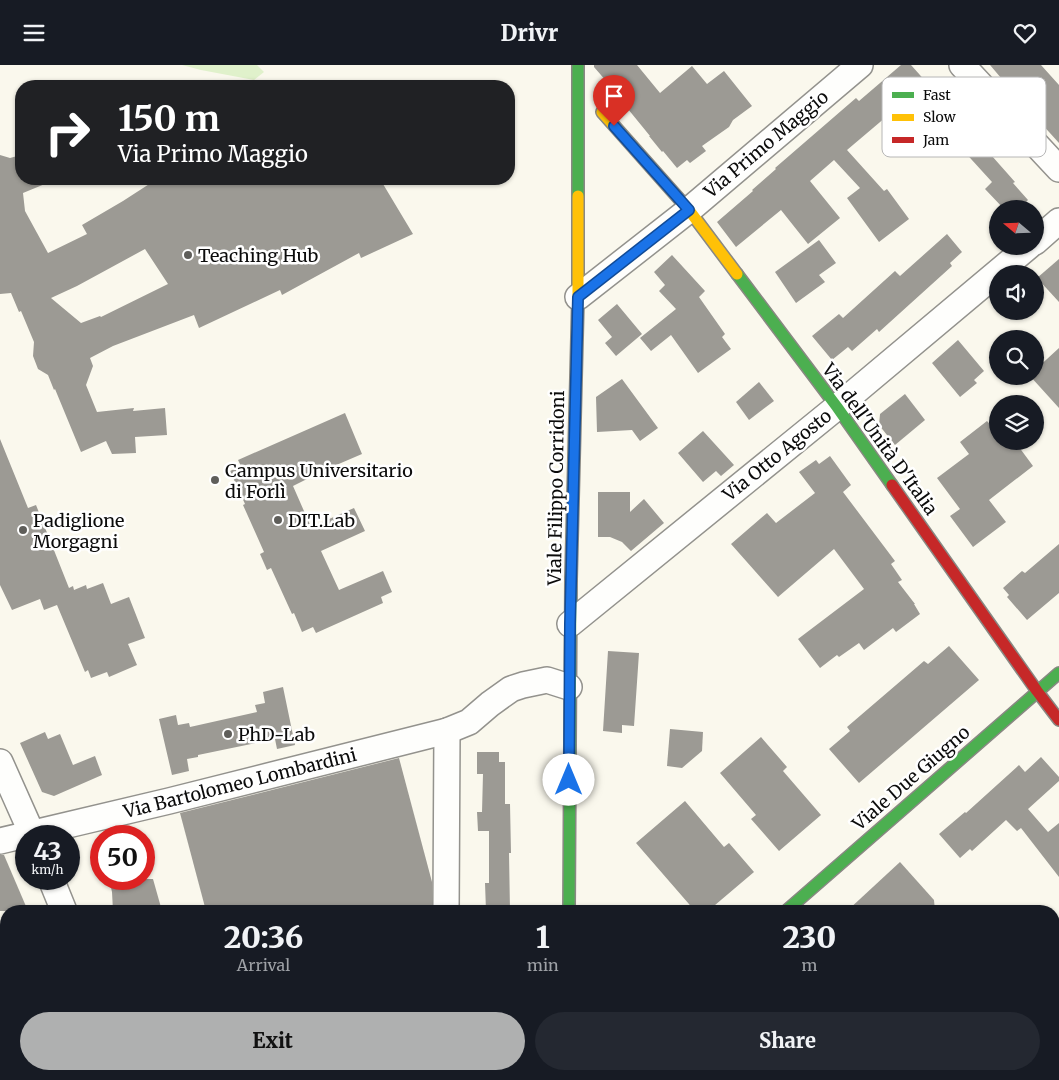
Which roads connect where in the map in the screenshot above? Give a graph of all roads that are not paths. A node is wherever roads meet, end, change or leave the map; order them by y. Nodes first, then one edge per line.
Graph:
1 (578, 65) edge
2 (860, 65) edge
3 (962, 65) edge
4 (973, 77) edge
5 (602, 112) dead end
6 (1046, 155) edge
7 (1059, 169) edge
8 (689, 210) junction
9 (1059, 221) edge
10 (1044, 234) edge
11 (1018, 255) edge
12 (578, 297) junction
13 (837, 407) junction
14 (570, 624) junction
15 (1059, 673) edge
16 (569, 687) junction
17 (1037, 691) junction
18 (1059, 720) edge
19 (447, 731) junction
20 (0, 763) edge
21 (28, 825) edge
22 (73, 825) edge
23 (15, 838) edge
24 (0, 841) edge
25 (55, 890) edge
26 (62, 905) edge
27 (446, 905) edge
28 (569, 905) edge
29 (793, 905) edge

1 - 12 street, Viale Filippo Corridoni
2 - 8 street, Via Primo Maggio
3 - 4 street
5 - 8 street, Via dell'Unità D'Italia
6 - 7 street
8 - 12 street, Via Primo Maggio
8 - 13 street, Via dell'Unità D'Italia
9 - 10 street
11 - 13 street, Via Otto Agosto
12 - 14 street, Viale Filippo Corridoni
13 - 14 street, Via Otto Agosto
13 - 17 street, Via dell'Unità D'Italia
14 - 16 street, Viale Filippo Corridoni
15 - 17 street, Viale Due Giugno
16 - 19 street, Via Bartolomeo Lombardini
16 - 28 street, Viale Filippo Corridoni
17 - 18 street, Via dell'Unità D'Italia
17 - 29 street, Viale Due Giugno
19 - 22 street, Via Bartolomeo Lombardini
19 - 27 street
20 - 21 street
23 - 24 street, Via Bartolomeo Lombardini
25 - 26 street

